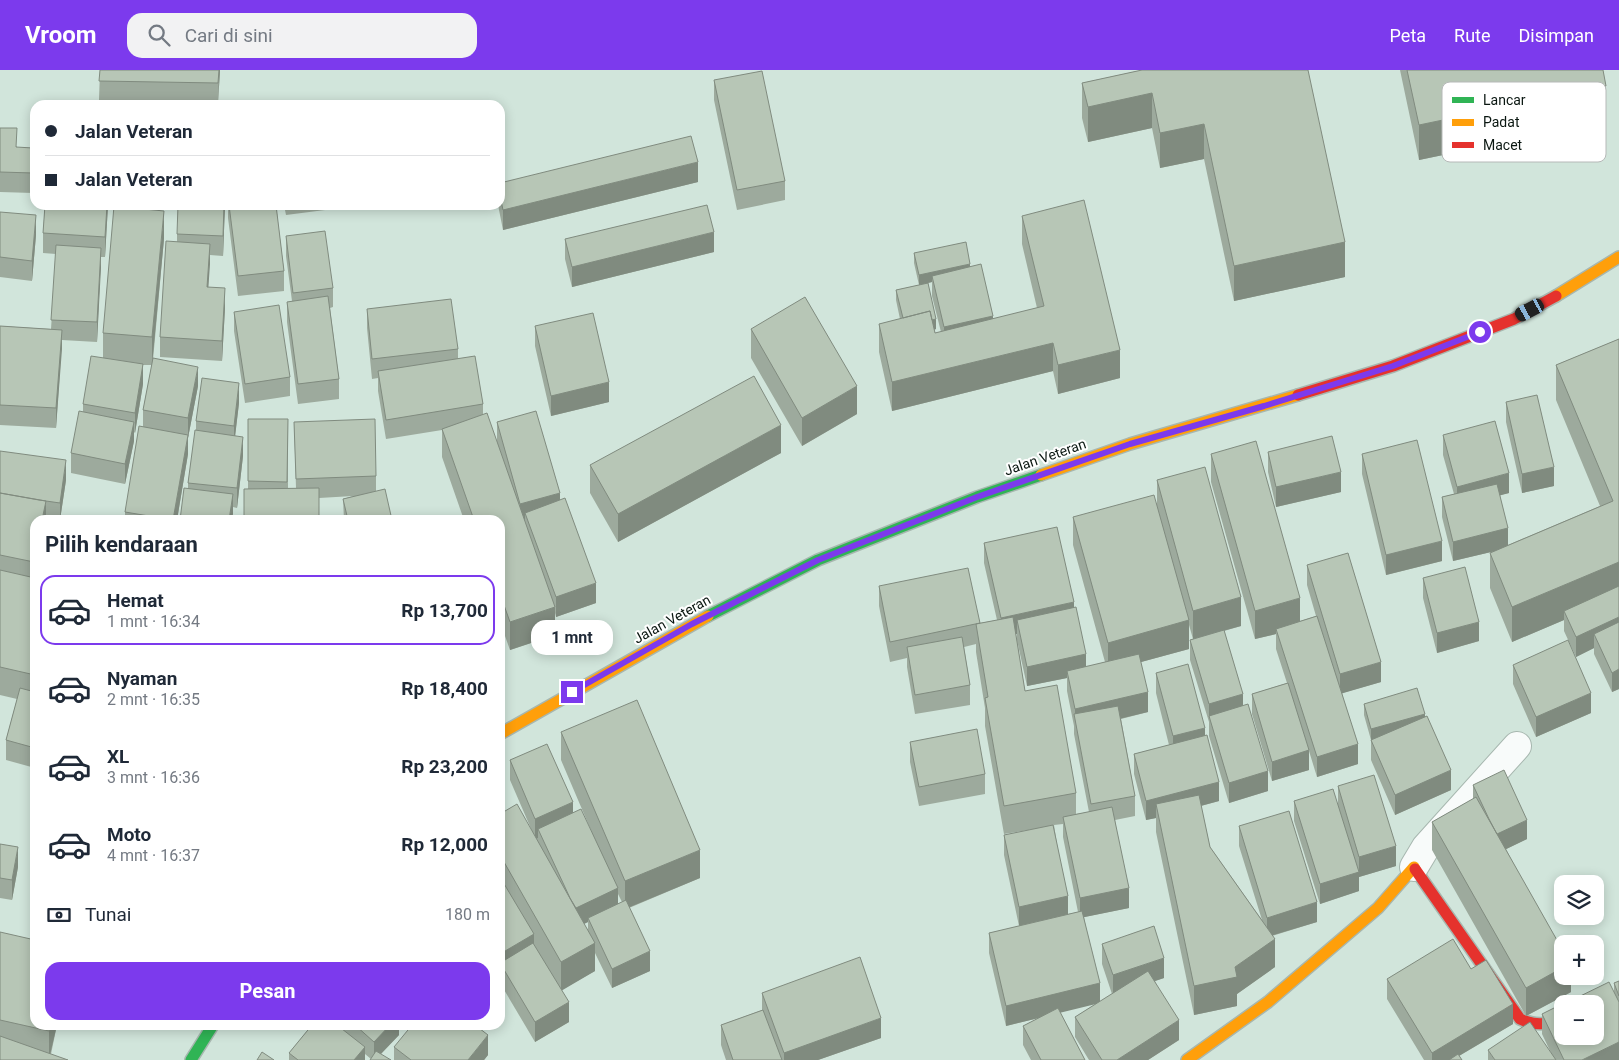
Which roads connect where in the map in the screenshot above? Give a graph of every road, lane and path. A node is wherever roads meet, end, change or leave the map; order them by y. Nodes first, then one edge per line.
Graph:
1 (1619, 257) edge
2 (505, 731) edge
3 (1517, 746) dead end
4 (1414, 867) junction
5 (1554, 1022) edge
6 (211, 1030) edge
7 (190, 1060) edge
8 (1187, 1060) edge

1 - 2 main road, Jalan Veteran
3 - 4 street
4 - 5 main road
4 - 8 main road
6 - 7 main road

